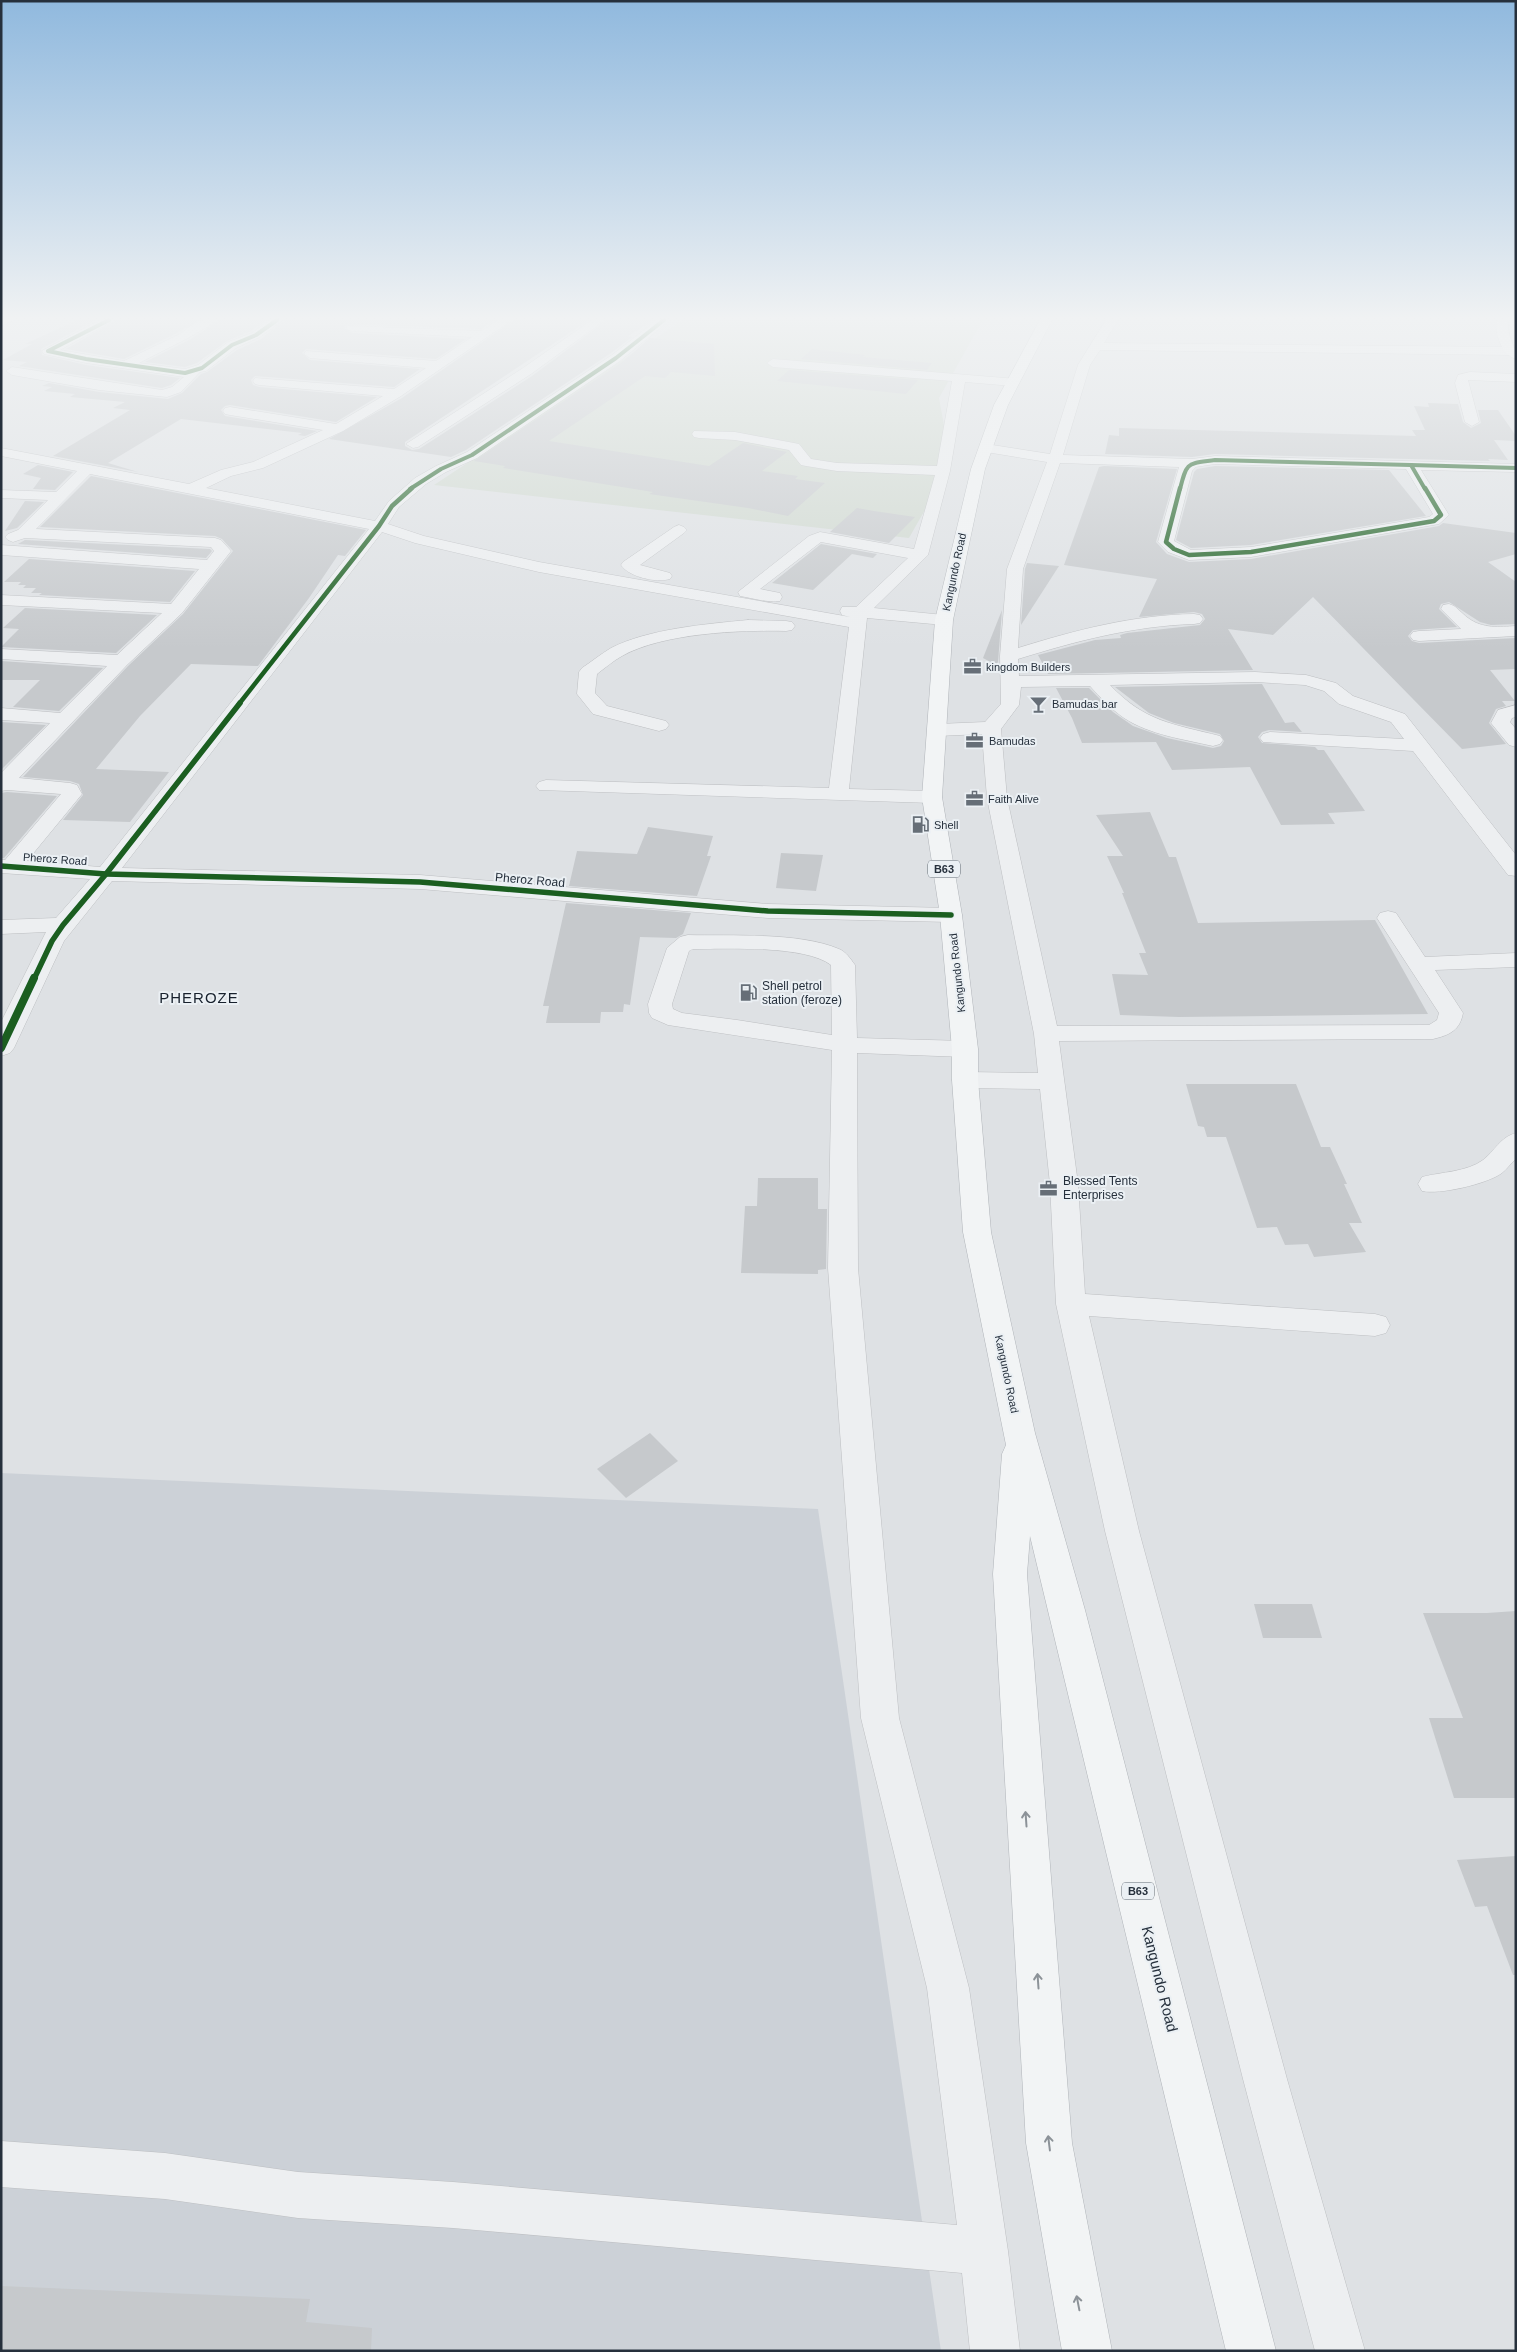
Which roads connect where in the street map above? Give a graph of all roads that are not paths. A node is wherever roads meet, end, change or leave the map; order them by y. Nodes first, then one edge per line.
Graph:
1 (334, 430) edge
2 (435, 430) edge
3 (509, 430) edge
4 (951, 430) edge
5 (993, 430) edge
6 (1064, 430) edge
7 (699, 434) dead end
8 (413, 444) dead end
9 (986, 448) junction
10 (1, 452) edge
11 (1055, 459) junction
12 (1192, 463) junction
13 (1411, 465) junction
14 (1516, 468) edge
15 (87, 469) junction
16 (943, 471) junction
17 (191, 489) junction
18 (1, 494) edge
19 (58, 496) junction
20 (379, 526) junction
21 (678, 530) dead end
22 (23, 533) junction
23 (2, 544) edge
24 (920, 555) junction
25 (210, 565) junction
26 (746, 592) junction
27 (1, 600) edge
28 (176, 609) junction
29 (1449, 609) dead end
30 (1194, 619) dead end
31 (944, 620) junction
32 (858, 622) junction
33 (1516, 631) edge
34 (1494, 632) junction
35 (1419, 636) dead end
36 (1, 654) edge
37 (1009, 656) junction
38 (122, 661) junction
39 (1094, 680) junction
40 (1516, 711) edge
41 (1, 714) edge
42 (1001, 716) junction
43 (66, 719) junction
44 (659, 725) dead end
45 (938, 730) junction
46 (1270, 738) dead end
47 (1213, 740) dead end
48 (1516, 740) edge
49 (1418, 744) junction
50 (2, 784) edge
51 (546, 786) dead end
52 (838, 795) junction
53 (932, 797) junction
54 (6, 867) edge
55 (1516, 870) edge
56 (106, 874) junction
57 (951, 915) junction
58 (1388, 918) dead end
59 (63, 925) junction
60 (767, 927) junction
61 (1, 928) edge
62 (1516, 960) edge
63 (1420, 964) junction
64 (1046, 1034) junction
65 (845, 1045) junction
66 (1, 1048) edge
67 (965, 1049) junction
68 (965, 1080) junction
69 (1051, 1081) junction
70 (1516, 1142) edge
71 (1432, 1184) dead end
72 (1071, 1304) junction
73 (1375, 1325) dead end
74 (1019, 1433) junction
75 (1, 2164) edge
76 (984, 2251) junction
77 (995, 2351) edge
78 (1087, 2351) edge
79 (1252, 2351) edge
80 (1340, 2351) edge

1 - 17 street
2 - 8 street
3 - 20 street
4 - 16 street
5 - 9 main road, Kangundo Road / B63
6 - 11 street
7 - 16 street
9 - 11 street
9 - 31 main road, Kangundo Road / B63
10 - 15 street
11 - 12 street
11 - 37 street
12 - 13 street
12 - 13 street
13 - 14 street
15 - 17 street
15 - 19 street
16 - 24 street
17 - 20 street
18 - 19 street
19 - 22 street
20 - 32 street
20 - 56 street
21 - 26 street
22 - 23 street
22 - 25 street
23 - 25 street
24 - 26 street
24 - 32 street
25 - 28 street
26 - 32 street
27 - 28 street
28 - 38 street
29 - 34 street
30 - 37 street
31 - 32 street
31 - 45 main road, Kangundo Road / B63
32 - 44 street
32 - 52 street
33 - 34 street
34 - 35 street
36 - 38 street
37 - 42 street
38 - 43 street
39 - 42 street
39 - 47 street
39 - 49 street
40 - 48 street
41 - 43 street
42 - 45 street
42 - 64 street
43 - 50 street
45 - 53 main road, Kangundo Road / B63
46 - 49 street
49 - 55 street
50 - 54 street
51 - 52 street
52 - 53 street
53 - 57 main road, Kangundo Road / B63
54 - 56 street, Pheroz Road
56 - 59 street
56 - 60 street, Pheroz Road
57 - 60 street, Pheroz Road
57 - 67 main road, Kangundo Road / B63
58 - 63 street
59 - 61 street
59 - 66 street
60 - 65 street
60 - 65 street
62 - 63 street
63 - 64 street
64 - 69 street
65 - 67 street
65 - 76 street
67 - 68 main road, Kangundo Road / B63
68 - 69 street
68 - 74 main road, Kangundo Road / B63
69 - 72 street
70 - 71 street
72 - 73 street
72 - 80 street
78 -> 74 main road, Kangundo Road / B63
74 - 79 main road, Kangundo Road / B63
75 - 76 street
76 - 77 street

